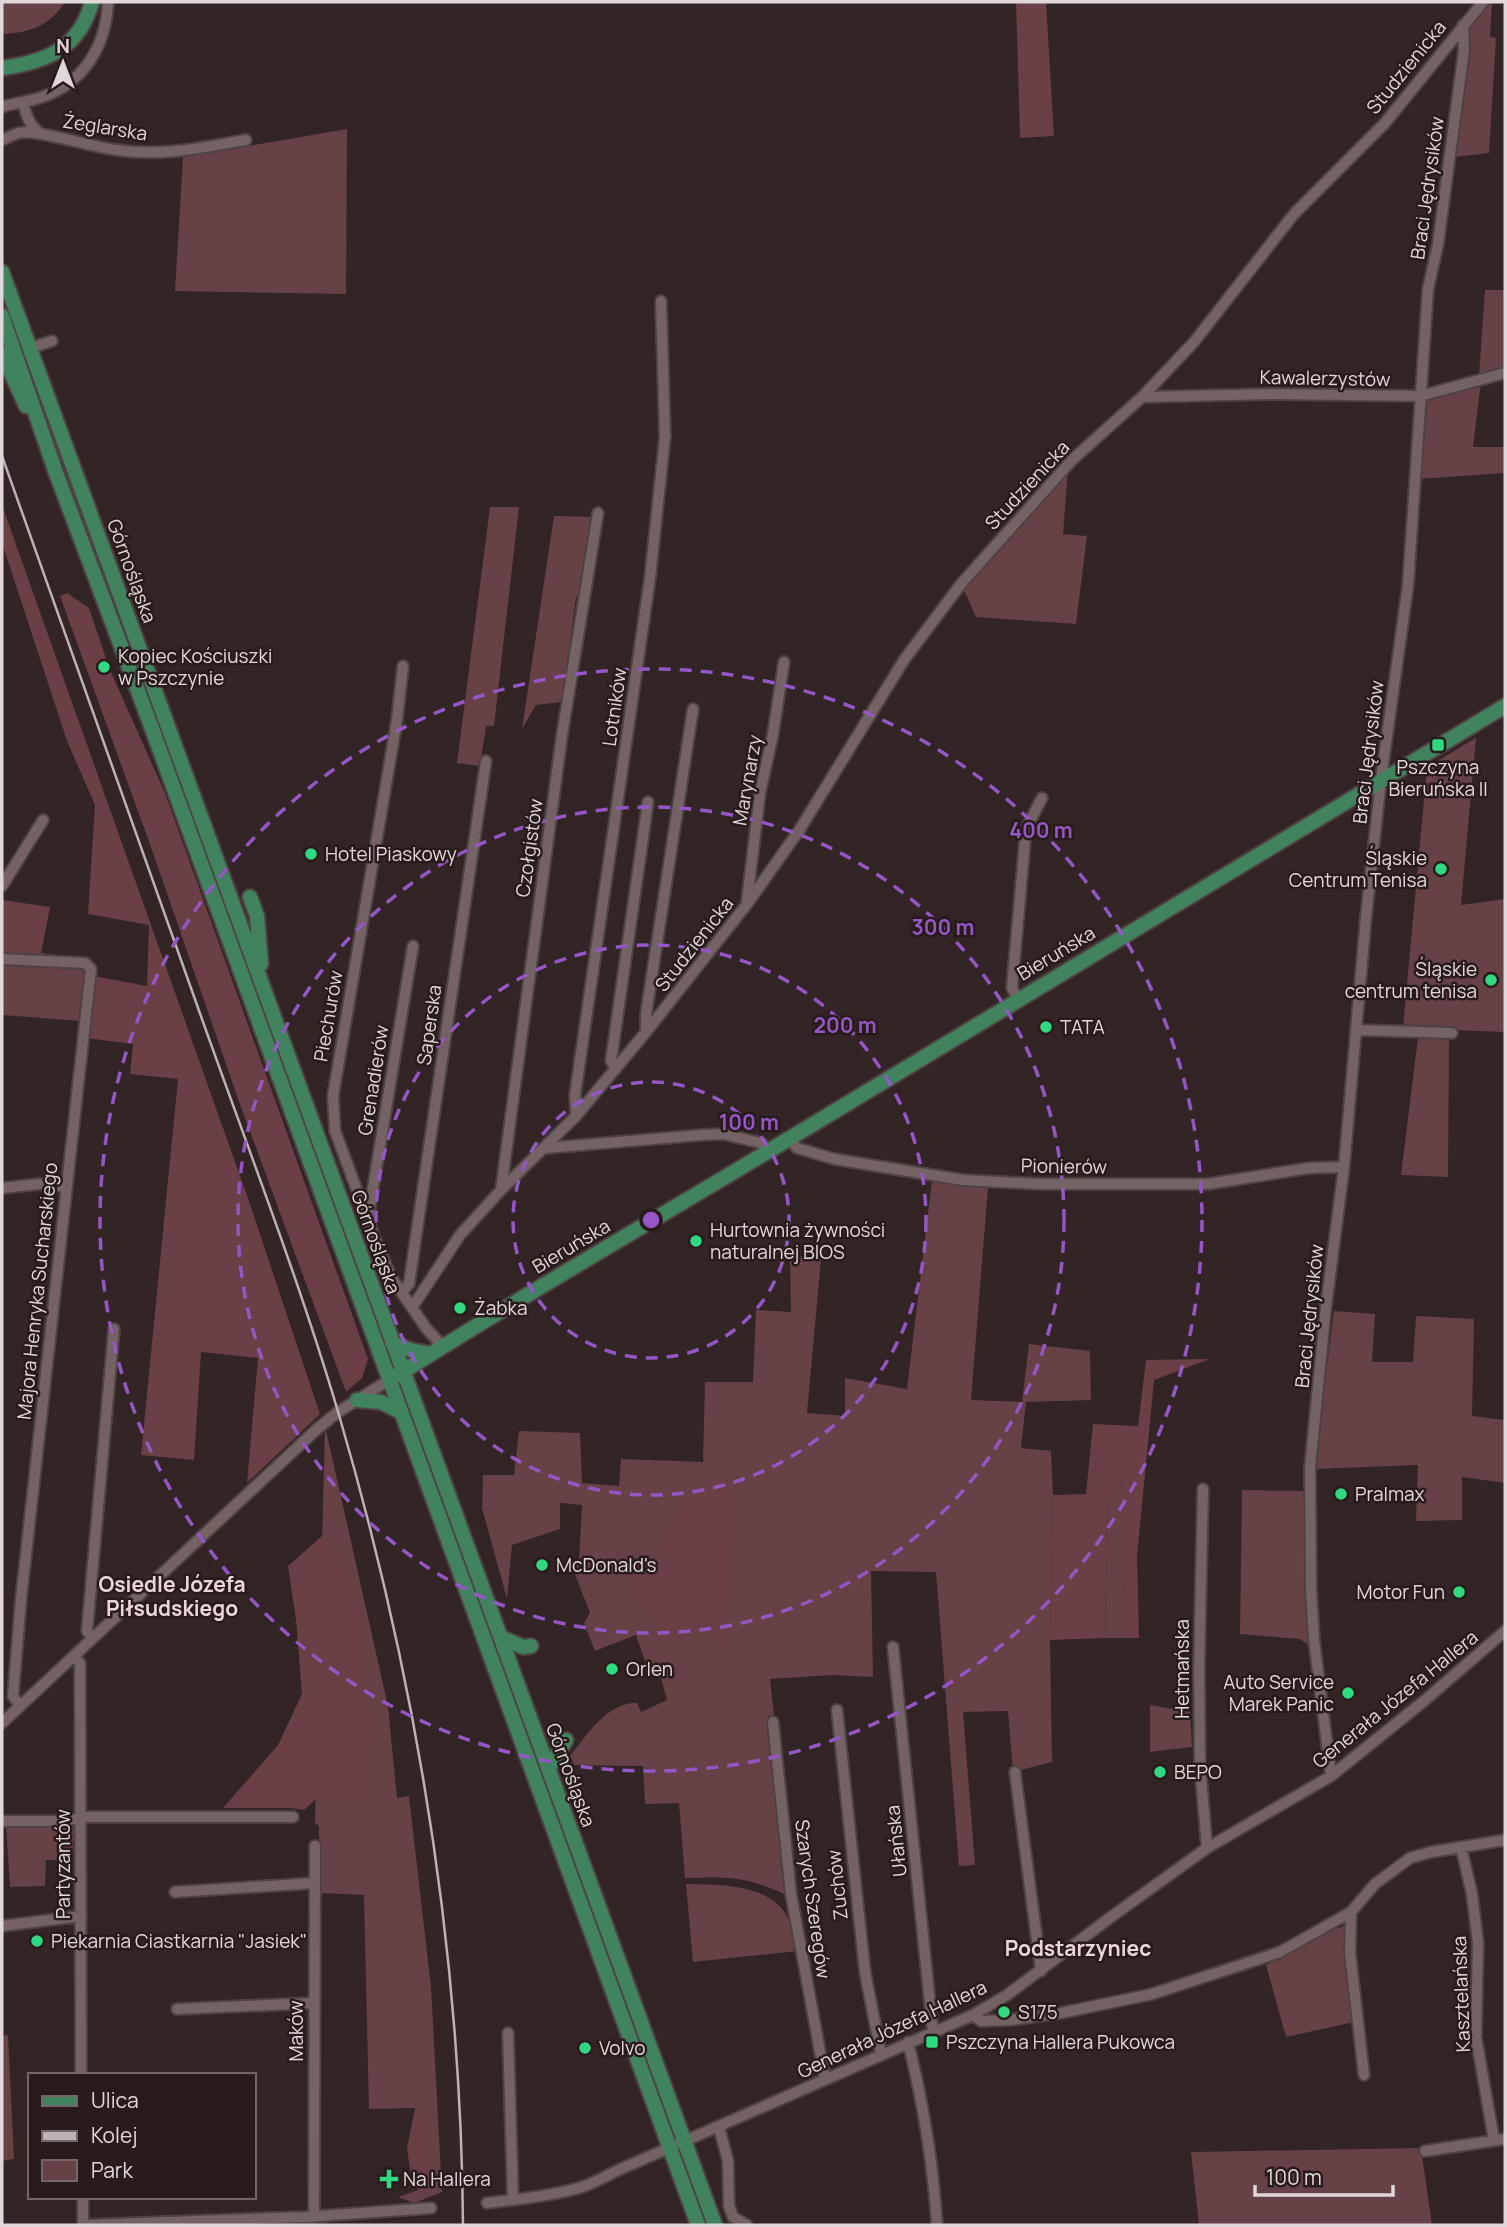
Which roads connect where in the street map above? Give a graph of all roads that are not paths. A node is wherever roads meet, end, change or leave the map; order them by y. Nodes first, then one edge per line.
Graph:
1 (92, 2) edge
2 (108, 2) edge
3 (1483, 2) edge
4 (1462, 25) junction
5 (2, 68) edge
6 (23, 102) junction
7 (2, 107) edge
8 (40, 133) junction
9 (246, 139) dead end
10 (2, 140) edge
11 (2, 272) edge
12 (661, 301) dead end
13 (2, 316) edge
14 (52, 341) dead end
15 (30, 348) junction
16 (2, 354) edge
17 (1505, 373) edge
18 (1420, 396) junction
19 (1142, 397) junction
20 (56, 473) junction
21 (598, 513) dead end
22 (784, 662) dead end
23 (403, 666) dead end
24 (1505, 706) edge
25 (694, 709) dead end
26 (486, 761) dead end
27 (1381, 779) junction
28 (1042, 798) dead end
29 (648, 802) dead end
30 (43, 820) dead end
31 (2, 886) edge
32 (250, 897) dead end
33 (747, 904) junction
34 (413, 946) dead end
35 (2, 959) edge
36 (264, 989) junction
37 (1018, 999) junction
38 (1357, 1030) junction
39 (646, 1032) junction
40 (1452, 1033) dead end
41 (616, 1069) junction
42 (576, 1116) junction
43 (790, 1139) junction
44 (546, 1148) junction
45 (768, 1152) junction
46 (1344, 1167) junction
47 (65, 1187) junction
48 (2, 1188) edge
49 (502, 1190) junction
50 (368, 1221) junction
51 (402, 1292) junction
52 (413, 1306) junction
53 (114, 1329) dead end
54 (392, 1343) junction
55 (437, 1350) junction
56 (403, 1372) junction
57 (389, 1380) junction
58 (358, 1399) junction
59 (401, 1412) junction
60 (1203, 1489) dead end
61 (1505, 1631) edge
62 (500, 1637) junction
63 (93, 1638) junction
64 (531, 1646) dead end
65 (893, 1647) dead end
66 (74, 1656) junction
67 (20, 1706) junction
68 (837, 1710) dead end
69 (773, 1722) dead end
70 (2, 1723) edge
71 (566, 1740) dead end
72 (548, 1769) junction
73 (1015, 1772) dead end
74 (1331, 1776) junction
75 (293, 1817) dead end
76 (81, 1818) junction
77 (2, 1821) edge
78 (1505, 1840) edge
79 (315, 1846) dead end
80 (1461, 1847) junction
81 (1207, 1848) junction
82 (315, 1883) junction
83 (175, 1892) dead end
84 (1351, 1912) junction
85 (81, 1916) junction
86 (2, 1926) edge
87 (1041, 1971) junction
88 (314, 2003) junction
89 (177, 2009) dead end
90 (973, 2015) junction
91 (933, 2032) junction
92 (508, 2033) dead end
93 (908, 2042) junction
94 (881, 2054) junction
95 (81, 2073) edge
96 (1364, 2075) dead end
97 (825, 2080) junction
98 (719, 2127) junction
99 (1499, 2139) edge
100 (685, 2142) junction
101 (670, 2149) junction
102 (1425, 2151) dead end
103 (83, 2199) edge
104 (513, 2200) junction
105 (487, 2203) dead end
106 (431, 2208) dead end
107 (308, 2220) edge
108 (179, 2223) edge
109 (84, 2225) edge
110 (698, 2225) edge
111 (715, 2225) edge
112 (747, 2225) edge
113 (937, 2225) edge

1 - 5 main road
2 - 6 street
3 - 4 street, Studzienicka
4 - 18 street, Braci Jędrysików
4 - 19 street, Studzienicka
6 - 7 street
6 - 8 street
8 - 9 street, Żeglarska
8 - 10 street, Żeglarska
11 - 15 main road, Górnośląska
12 - 42 street, Lotników
13 - 20 main road, Górnośląska
14 - 15 street
15 - 36 main road, Górnośląska
16 - 20 main road
17 - 18 street, Kawalerzystów
18 - 19 street, Kawalerzystów
18 - 27 street, Braci Jędrysików
19 - 33 street, Studzienicka
20 - 57 main road, Górnośląska
21 - 49 street, Czołgistów
22 - 33 street, Marynarzy
23 - 50 street, Piechurów
24 - 27 main road, Bieruńska
25 - 39 street, Studzienicka
26 - 51 street, Saperska
27 - 37 main road, Bieruńska
27 - 38 street, Braci Jędrysików
28 - 37 street
29 - 41 street
30 - 31 street
32 - 36 main road
33 - 39 street, Studzienicka
34 - 50 street, Grenadierów
35 - 47 street, Majora Henryka Sucharskiego
36 - 54 main road, Górnośląska
37 - 43 main road, Bieruńska
38 - 40 street
38 - 46 street, Braci Jędrysików
39 - 41 street, Studzienicka
41 - 42 street, Studzienicka
42 - 44 street, Studzienicka
43 - 45 main road, Bieruńska
43 - 46 street, Pionierów
44 - 45 street
44 - 49 street, Studzienicka
45 - 55 main road, Bieruńska
46 - 74 street, Braci Jędrysików
47 - 48 street
47 - 67 street, Majora Henryka Sucharskiego
49 - 52 street, Studzienicka
50 - 51 street, Piechurów
51 - 52 street, Piechurów
52 - 55 street, Piechurów
53 - 63 street
54 - 55 main road
54 - 56 main road, Górnośląska
55 - 56 main road, Bieruńska
56 - 57 main road, Bieruńska
56 - 62 main road, Górnośląska
57 - 58 street, Bieruńska
57 - 59 main road, Górnośląska
58 - 59 main road
58 - 63 street, Bieruńska
59 - 101 main road, Górnośląska
60 - 81 street, Hetmańska
61 - 74 street, Generała Józefa Hallera
62 - 64 main road
62 - 72 main road, Górnośląska
63 - 66 street, Bieruńska
65 - 91 street, Ułańska
66 - 67 street, Bieruńska
66 - 76 street, Partyzantów
67 - 70 street, Bieruńska
68 - 94 street, Zuchów
69 - 97 street, Szarych Szeregów
71 - 72 main road
72 - 100 main road, Górnośląska
73 - 87 street
74 - 81 street, Generała Józefa Hallera
75 - 76 street
76 - 77 street
76 - 85 street, Partyzantów
78 - 80 street
79 - 82 street, Maków
80 - 84 street
80 - 99 street, Kasztelańska
81 - 87 street, Generała Józefa Hallera
82 - 83 street
82 - 88 street, Maków
84 - 90 street
84 - 96 street
85 - 86 street
85 - 95 street, Partyzantów
87 - 90 street, Generała Józefa Hallera
88 - 89 street
88 - 107 street, Maków
90 - 91 street, Generała Józefa Hallera
91 - 93 street, Generała Józefa Hallera
92 - 104 street
93 - 94 street, Generała Józefa Hallera
93 - 113 street
94 - 97 street, Generała Józefa Hallera
97 - 98 street, Generała Józefa Hallera
98 - 100 street, Generała Józefa Hallera
98 - 112 street
99 - 102 street
100 - 101 street, Generała Józefa Hallera
100 - 111 main road, Górnośląska
101 - 104 street, Generała Józefa Hallera
101 - 110 main road, Górnośląska
103 - 109 street
104 - 105 street, Generała Józefa Hallera
106 - 107 street
107 - 108 street
108 - 109 street

